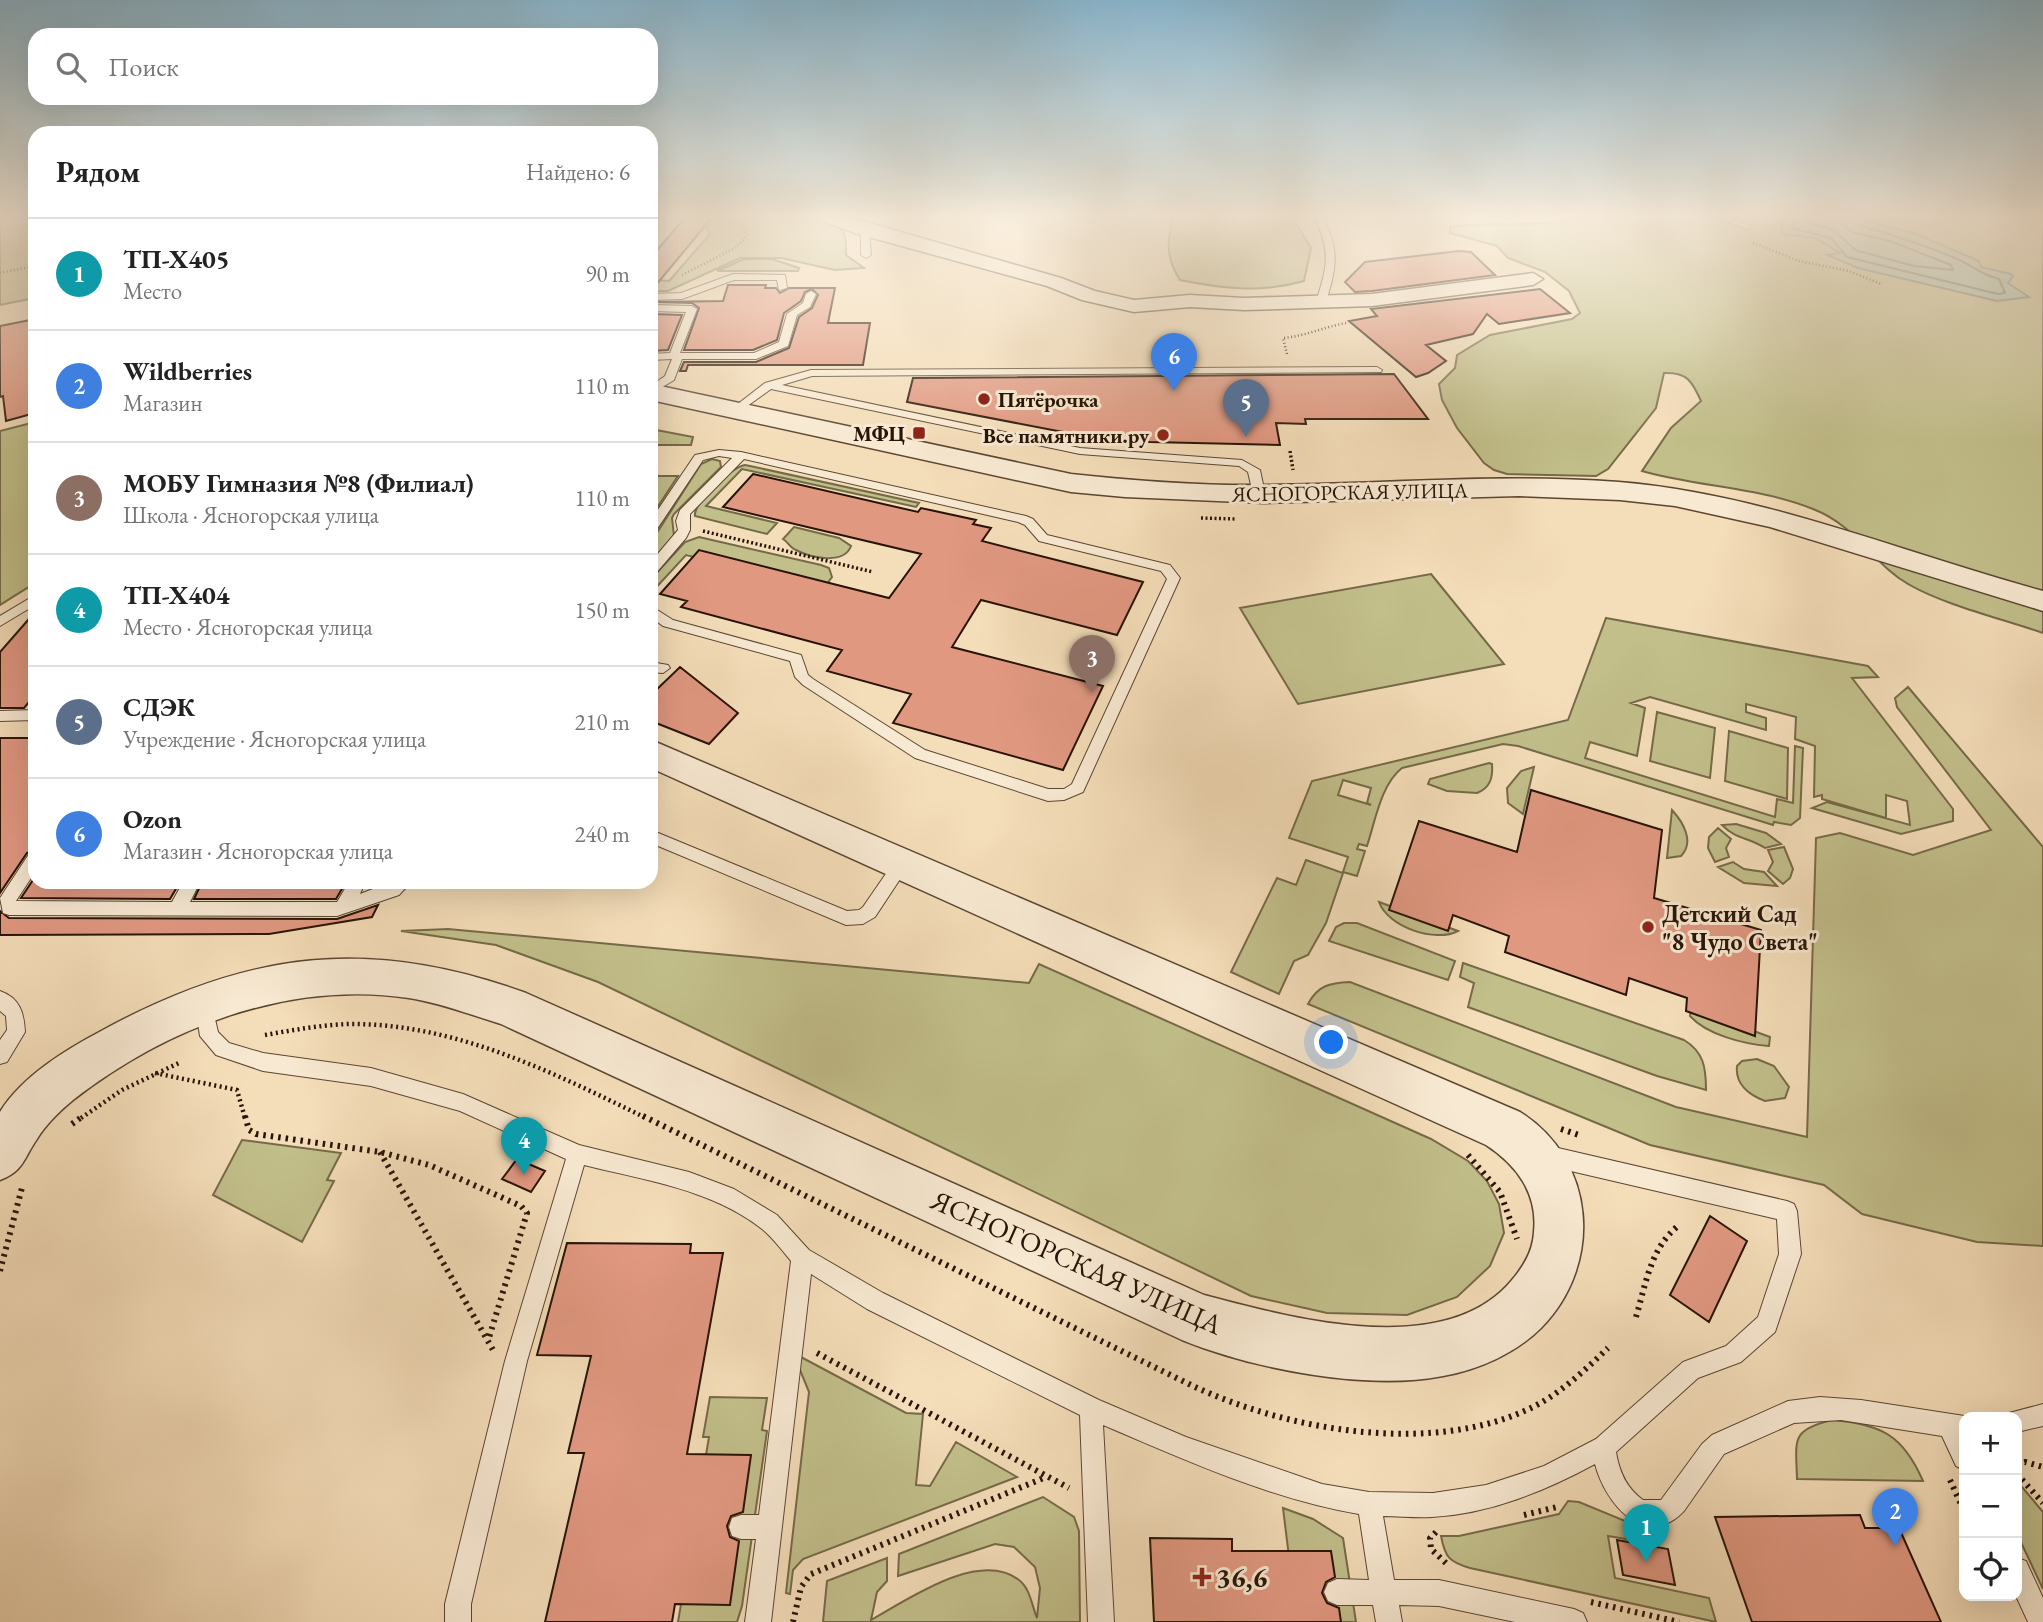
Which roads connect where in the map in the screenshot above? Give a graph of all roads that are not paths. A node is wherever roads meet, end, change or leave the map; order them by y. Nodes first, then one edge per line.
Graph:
1 (699, 290) edge
2 (1077, 290) edge
3 (1325, 290) edge
4 (1451, 290) edge
5 (811, 294) dead end
6 (658, 297) edge
7 (1321, 302) junction
8 (658, 309) edge
9 (676, 356) junction
10 (658, 357) edge
11 (1377, 370) dead end
12 (769, 384) junction
13 (658, 386) edge
14 (658, 393) edge
15 (735, 410) junction
16 (741, 455) junction
17 (1259, 494) junction
18 (658, 518) edge
19 (658, 562) edge
20 (2043, 601) edge
21 (28, 603) edge
22 (658, 615) edge
23 (0, 622) edge
24 (28, 715) edge
25 (1, 716) edge
26 (658, 756) edge
27 (658, 839) edge
28 (902, 864) junction
29 (28, 869) edge
30 (188, 889) edge
31 (354, 889) edge
32 (394, 889) edge
33 (345, 908) junction
34 (177, 909) junction
35 (0, 999) edge
36 (204, 1004) junction
37 (0, 1055) edge
38 (1532, 1152) junction
39 (577, 1154) junction
40 (14, 1165) edge
41 (802, 1256) junction
42 (1091, 1408) junction
43 (2043, 1415) edge
44 (2022, 1420) edge
45 (1956, 1426) edge
46 (1604, 1447) junction
47 (1369, 1504) junction
48 (741, 1528) dead end
49 (770, 1528) junction
50 (2022, 1581) edge
51 (1337, 1592) dead end
52 (1384, 1592) junction
53 (1580, 1612) edge
54 (458, 1622) edge
55 (758, 1622) edge
56 (1101, 1622) edge
57 (1389, 1622) edge
58 (2041, 1622) edge

1 - 6 lane
2 - 7 street
3 - 7 lane
4 - 7 street
5 - 9 lane
8 - 9 lane
9 - 10 lane
9 - 13 lane
11 - 12 lane
12 - 15 lane
12 - 17 lane
14 - 15 street, ЯСНОГОРСКАЯ УЛИЦА
15 - 17 street, ЯСНОГОРСКАЯ УЛИЦА
16 - 18 lane
16 - 19 lane
16 - 22 lane
17 - 20 street, ЯСНОГОРСКАЯ УЛИЦА
21 - 23 lane
24 - 25 lane
26 - 28 street, ЯСНОГОРСКАЯ УЛИЦА
27 - 28 lane
28 - 38 street, ЯСНОГОРСКАЯ УЛИЦА
29 - 34 lane
30 - 34 lane
31 - 33 lane
32 - 33 lane
33 - 34 lane
35 - 37 lane
36 - 38 street, ЯСНОГОРСКАЯ УЛИЦА
36 - 39 lane
36 - 40 street, ЯСНОГОРСКАЯ УЛИЦА
38 - 46 lane
39 - 41 lane
39 - 54 lane
41 - 42 lane
41 - 49 lane
42 - 47 lane
42 - 56 lane
43 - 44 lane
45 - 46 lane
46 - 47 lane
47 - 52 lane
48 - 49 lane
49 - 55 lane
50 - 58 lane
51 - 52 lane
52 - 53 lane
52 - 57 lane

